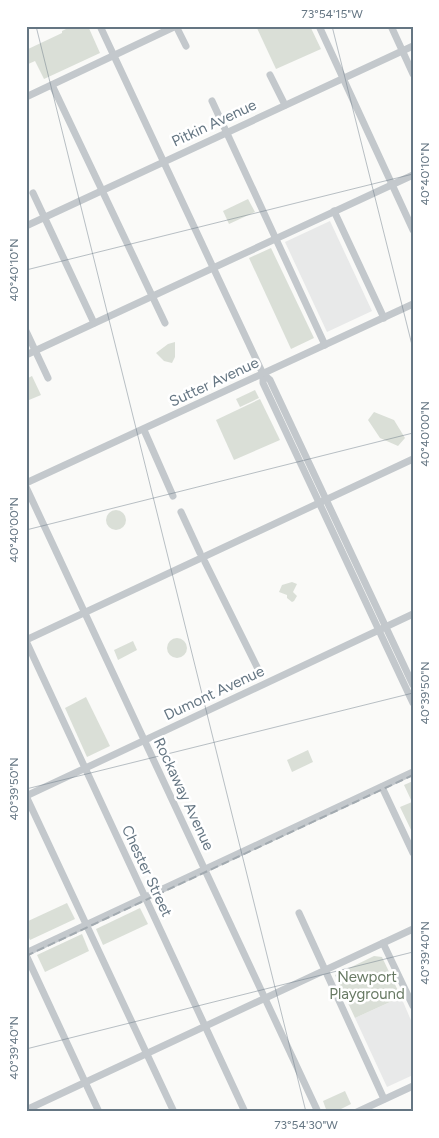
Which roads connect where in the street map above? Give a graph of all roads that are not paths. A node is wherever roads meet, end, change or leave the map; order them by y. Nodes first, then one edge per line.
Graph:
1 (100, 26) edge
2 (176, 26) edge
3 (319, 26) edge
4 (391, 26) edge
5 (186, 46) dead end
6 (413, 46) edge
7 (402, 51) junction
8 (114, 56) junction
9 (413, 74) edge
10 (270, 75) dead end
11 (343, 78) junction
12 (52, 85) junction
13 (26, 97) edge
14 (212, 101) dead end
15 (285, 105) junction
16 (226, 133) junction
17 (164, 162) junction
18 (413, 175) edge
19 (392, 185) junction
20 (103, 190) junction
21 (33, 193) dead end
22 (334, 212) junction
23 (44, 218) junction
24 (26, 226) edge
25 (413, 230) edge
26 (276, 239) junction
27 (214, 268) junction
28 (153, 296) junction
29 (413, 304) edge
30 (384, 318) junction
31 (165, 323) dead end
32 (94, 324) junction
33 (26, 331) edge
34 (325, 345) junction
35 (36, 351) junction
36 (26, 355) edge
37 (263, 374) junction
38 (48, 378) dead end
39 (144, 430) junction
40 (413, 459) edge
41 (26, 483) edge
42 (26, 487) edge
43 (173, 496) dead end
44 (322, 501) junction
45 (181, 512) dead end
46 (200, 553) dead end
47 (205, 562) dead end
48 (85, 612) junction
49 (413, 614) edge
50 (385, 627) junction
51 (378, 630) junction
52 (26, 640) edge
53 (261, 675) dead end
54 (413, 685) edge
55 (413, 704) edge
56 (145, 740) junction
57 (85, 769) junction
58 (413, 772) edge
59 (382, 787) junction
60 (26, 796) edge
61 (413, 854) edge
62 (204, 870) junction
63 (145, 898) junction
64 (299, 913) dead end
65 (86, 925) junction
66 (413, 929) edge
67 (383, 943) junction
68 (26, 954) edge
69 (324, 970) junction
70 (265, 998) junction
71 (413, 1006) edge
72 (205, 1026) junction
73 (146, 1054) junction
74 (86, 1082) junction
75 (413, 1086) edge
76 (384, 1099) junction
77 (26, 1110) edge
78 (100, 1112) edge
79 (174, 1112) edge
80 (245, 1112) edge
81 (318, 1112) edge
82 (357, 1112) edge

1 - 8 street
2 - 5 street
2 - 8 street
3 - 11 street
4 - 7 street
6 - 7 street, Pitkin Avenue
7 - 9 street
7 - 11 street, Pitkin Avenue
8 - 12 street
8 - 17 street
10 - 15 street
11 - 15 street, Pitkin Avenue
11 - 19 street
12 - 13 street
12 - 20 street
14 - 16 street
15 - 16 street, Pitkin Avenue
16 - 17 street, Pitkin Avenue
16 - 26 street
17 - 20 street, Pitkin Avenue
17 - 27 street
18 - 19 street
19 - 22 street
19 - 25 street
20 - 23 street, Pitkin Avenue
20 - 28 street
21 - 23 street
22 - 26 street
22 - 30 street
23 - 24 street, Pitkin Avenue
23 - 32 street
26 - 27 street
26 - 34 street
27 - 28 street
27 - 37 street
28 - 31 street
28 - 32 street
29 - 30 street, Sutter Avenue
30 - 34 street, Sutter Avenue
32 - 35 street
33 - 35 street
34 - 37 street, Sutter Avenue
35 - 36 street
35 - 38 street
37 - 39 street, Sutter Avenue
37 - 44 street
39 - 41 street, Sutter Avenue
39 - 43 street
40 - 44 street
42 - 48 street, Rockaway Avenue
44 - 48 street
44 - 50 street
44 - 51 street
45 - 46 street
47 - 53 street
48 - 52 street
48 - 56 street, Rockaway Avenue
49 - 50 street, Dumont Avenue
50 - 51 street, Dumont Avenue
50 - 54 street
51 - 55 street
51 - 56 street, Dumont Avenue
52 - 57 street, Chester Street
56 - 57 street, Dumont Avenue
56 - 62 street, Rockaway Avenue
57 - 60 street, Dumont Avenue
57 - 63 street, Chester Street
58 - 59 street
59 - 61 street
59 - 62 street
60 - 65 street
62 - 63 street
62 - 70 street, Rockaway Avenue
63 - 65 street
63 - 72 street, Chester Street
64 - 69 street
65 - 68 street
65 - 73 street
66 - 67 street
67 - 69 street
67 - 71 street
68 - 74 street
69 - 70 street
69 - 76 street
70 - 72 street
70 - 81 street, Rockaway Avenue
72 - 73 street
72 - 80 street, Chester Street
73 - 74 street
73 - 79 street
74 - 77 street
74 - 78 street
75 - 76 street
76 - 82 street

